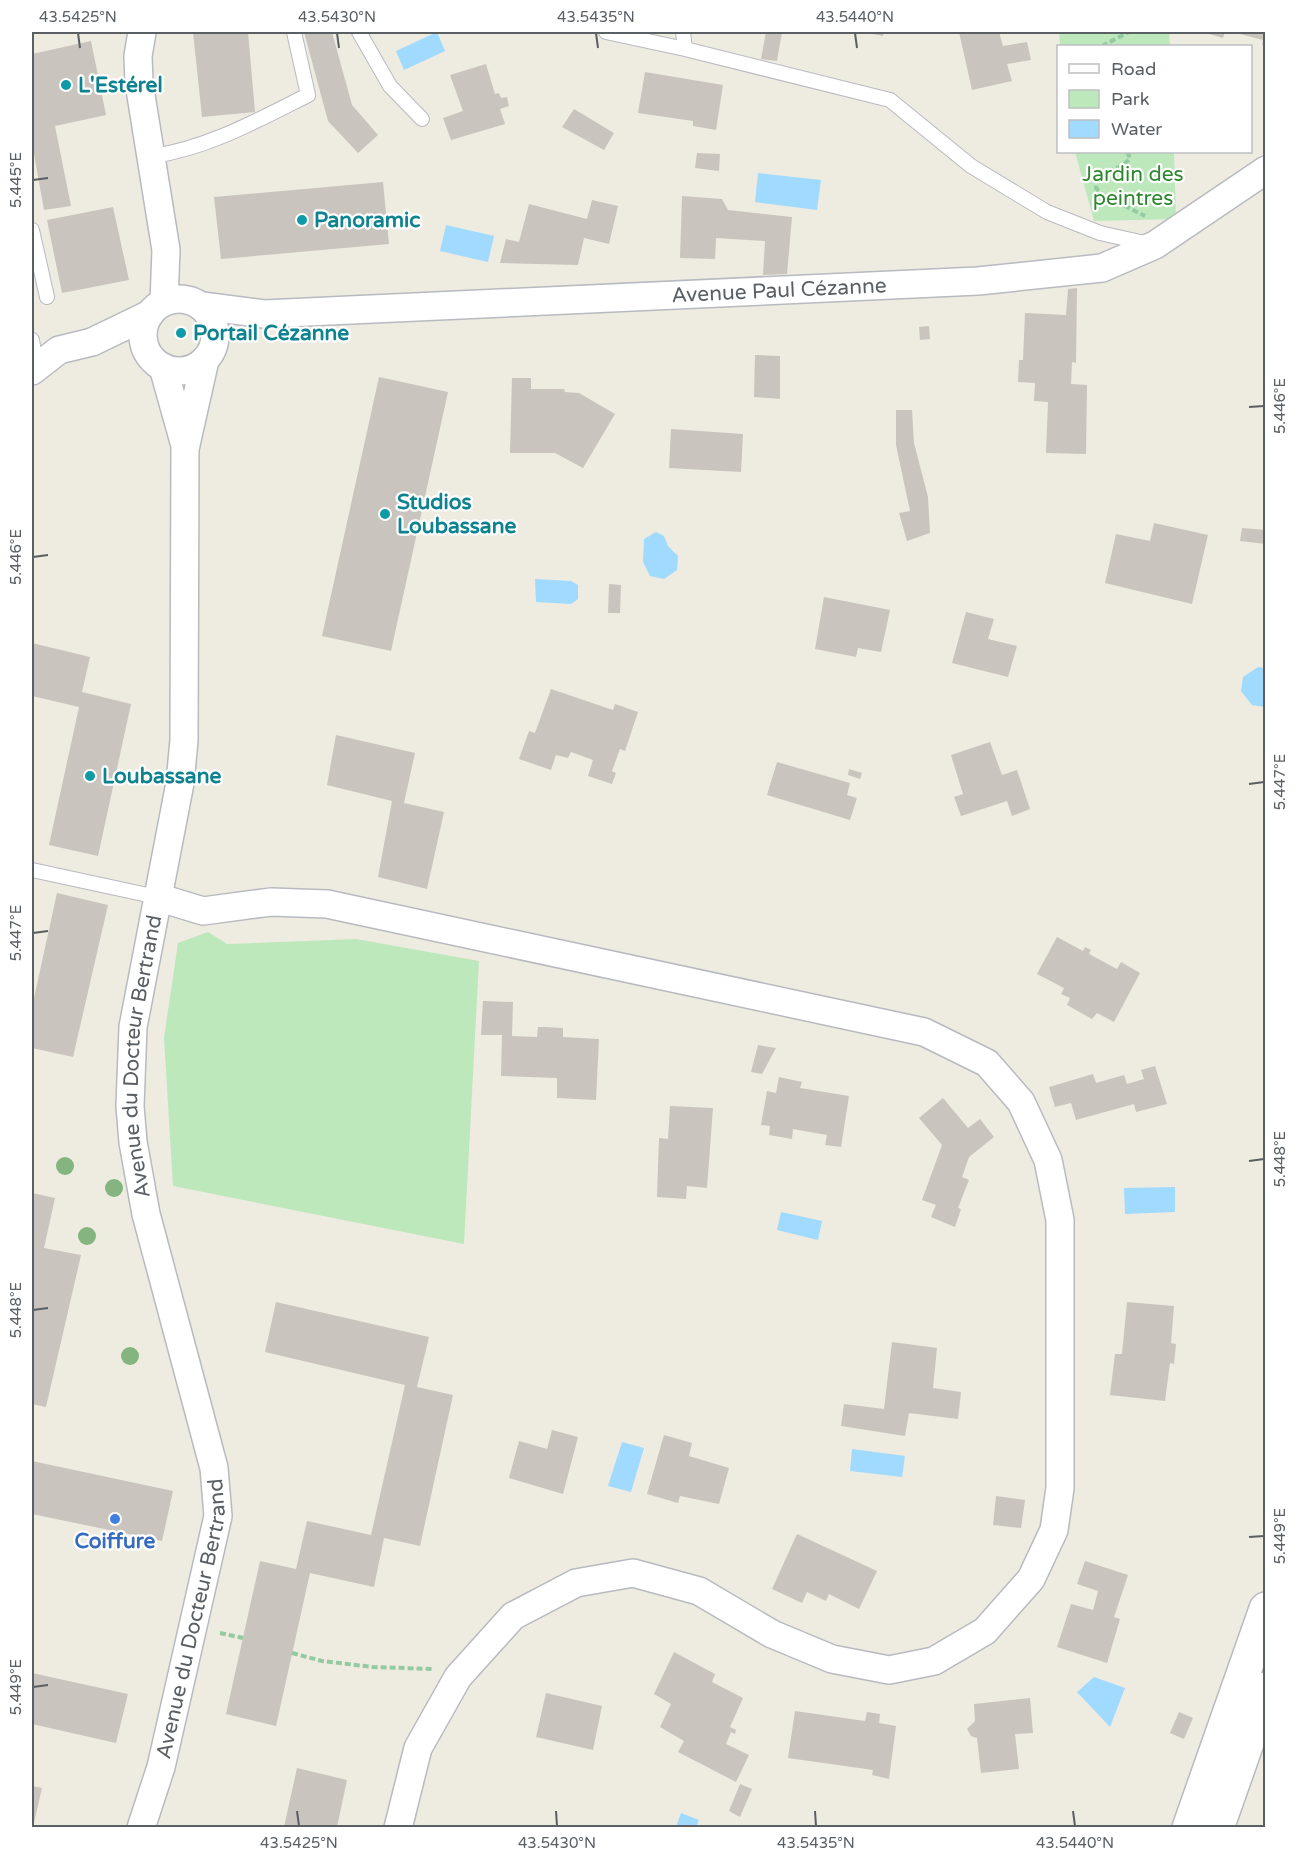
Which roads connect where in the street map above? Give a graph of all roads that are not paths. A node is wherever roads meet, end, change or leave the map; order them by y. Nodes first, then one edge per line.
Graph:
1 (142, 32) edge
2 (294, 32) edge
3 (359, 32) edge
4 (606, 32) edge
5 (683, 32) edge
6 (685, 49) junction
7 (422, 119) dead end
8 (153, 156) junction
9 (1266, 170) edge
10 (32, 230) edge
11 (1154, 232) junction
12 (46, 297) dead end
13 (176, 305) junction
14 (264, 314) junction
15 (32, 340) edge
16 (92, 342) junction
17 (209, 354) junction
18 (156, 360) junction
19 (34, 370) edge
20 (185, 449) junction
21 (32, 870) edge
22 (158, 897) junction
23 (1266, 1609) edge
24 (1266, 1689) edge
25 (141, 1827) edge
26 (398, 1827) edge
27 (1189, 1827) edge
28 (1217, 1827) edge

1 - 8 street
2 - 8 lane
3 - 7 lane
4 - 6 lane
5 - 6 lane
6 - 11 lane
8 - 13 street
9 - 11 street, Avenue Paul Cézanne
10 - 12 lane
11 - 14 street, Avenue Paul Cézanne
13 - 14 street, Avenue Paul Cézanne
13 - 16 street
13 - 17 street
13 - 18 street
14 - 17 street, Avenue Paul Cézanne
15 - 19 lane
16 - 18 street
16 - 19 street
17 - 18 street
17 - 20 street, Avenue du Docteur Bertrand
18 - 20 street, Avenue du Docteur Bertrand
20 - 22 street, Avenue du Docteur Bertrand
21 - 22 lane
22 - 25 street, Avenue du Docteur Bertrand
22 - 26 street
23 - 27 street
24 - 28 street

